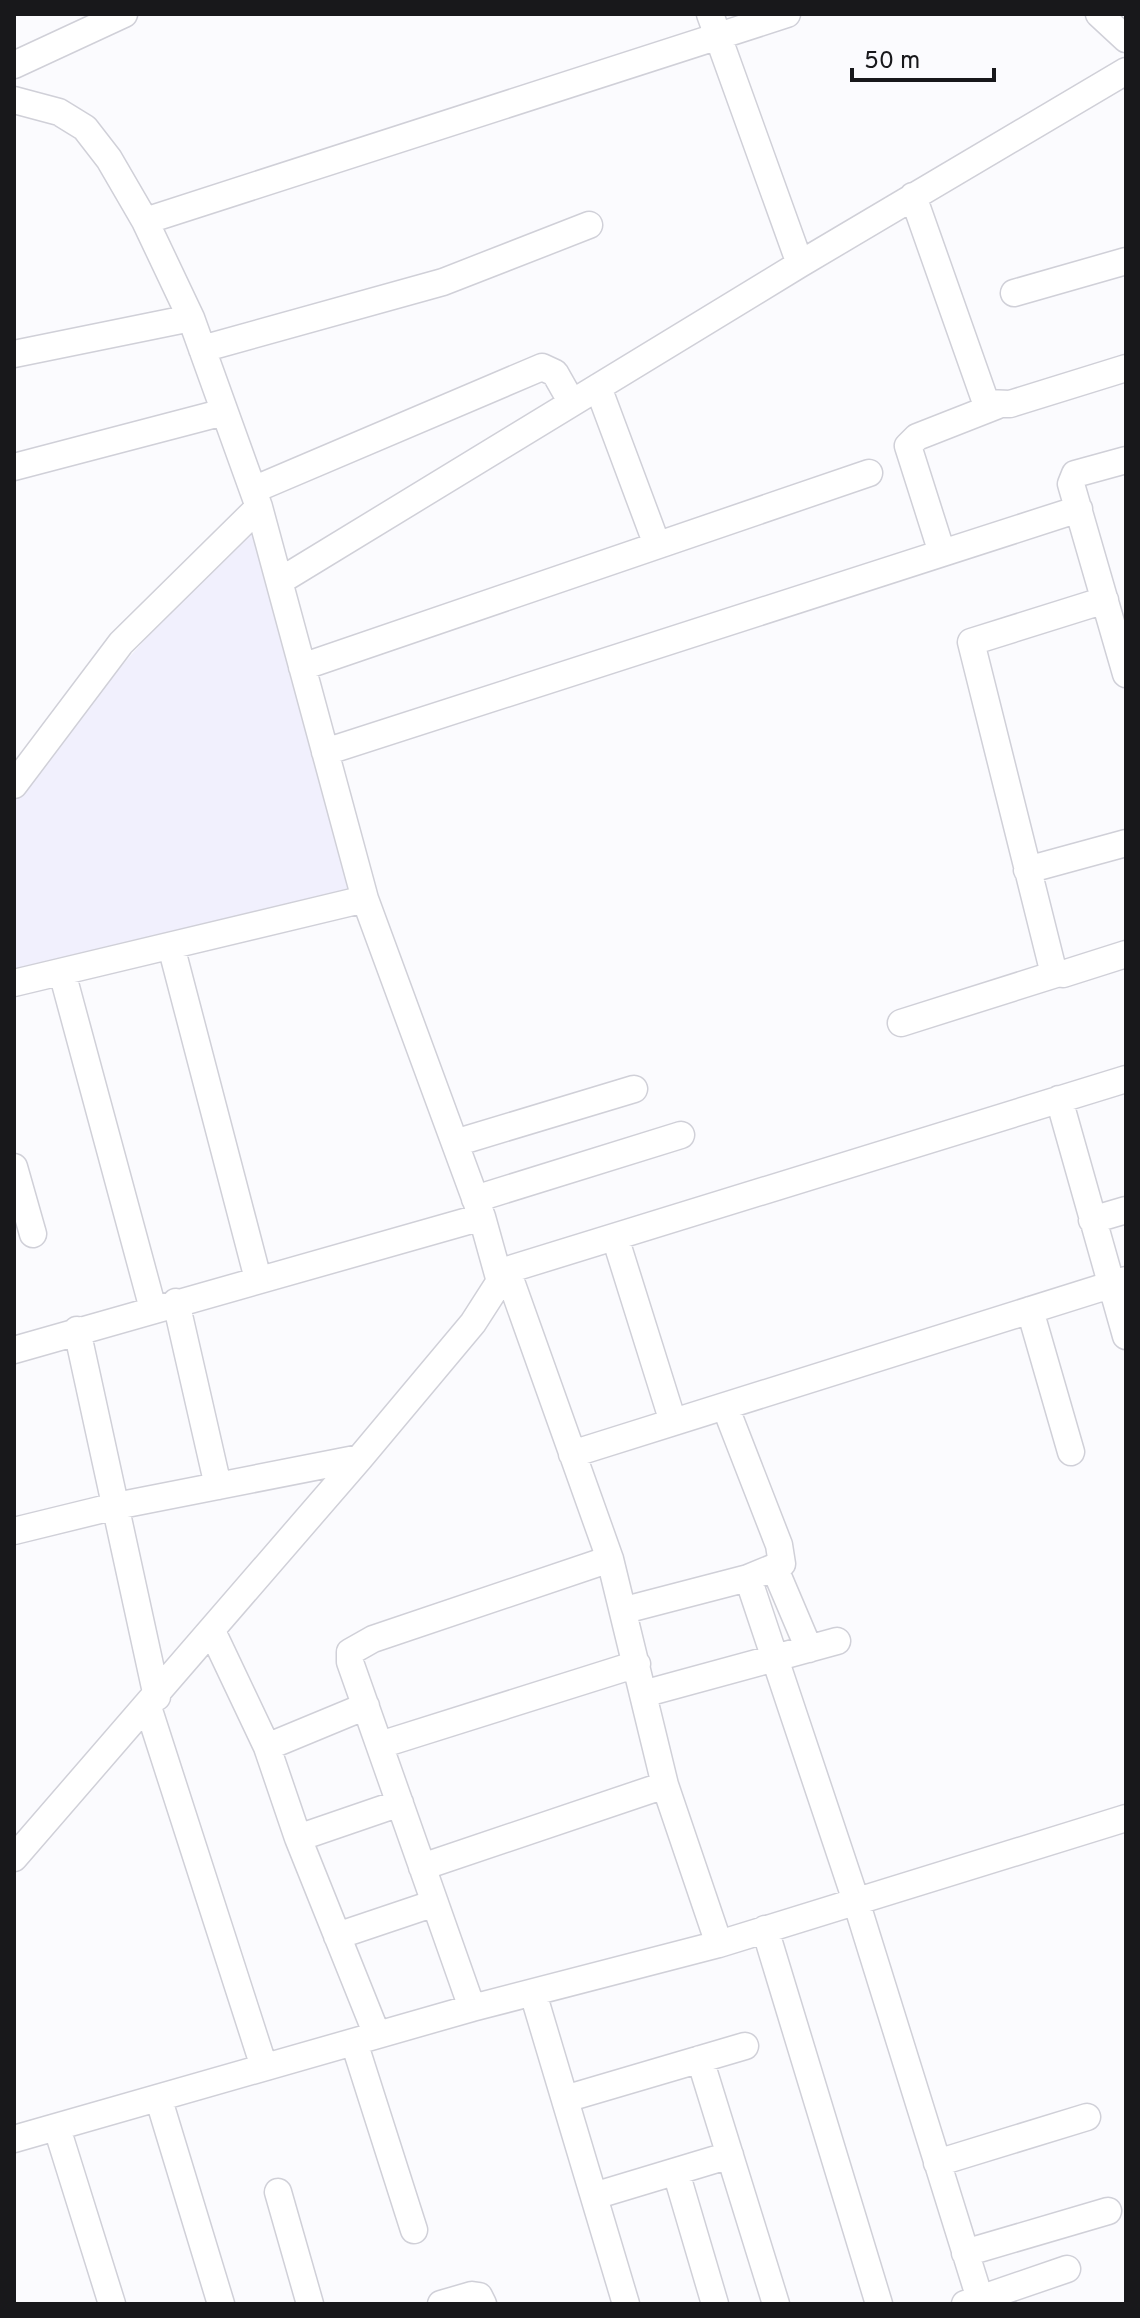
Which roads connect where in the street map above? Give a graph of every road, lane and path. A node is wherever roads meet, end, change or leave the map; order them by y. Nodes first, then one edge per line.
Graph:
1 (124, 14) edge
2 (787, 14) edge
3 (1099, 14) edge
4 (714, 25) edge
5 (1126, 39) edge
6 (14, 65) edge
7 (1126, 71) edge
8 (14, 100) edge
9 (913, 196) junction
10 (145, 221) junction
11 (589, 225) dead end
12 (1126, 261) edge
13 (800, 264) junction
14 (1014, 293) dead end
15 (191, 318) junction
16 (202, 349) junction
17 (14, 354) edge
18 (1126, 368) edge
19 (598, 387) junction
20 (572, 403) junction
21 (996, 406) junction
22 (224, 412) junction
23 (1126, 460) edge
24 (14, 467) edge
25 (869, 473) dead end
26 (256, 499) junction
27 (1079, 509) junction
28 (657, 545) junction
29 (942, 553) junction
30 (280, 581) junction
31 (1105, 600) junction
32 (302, 667) junction
33 (1126, 674) edge
34 (325, 752) junction
35 (14, 785) edge
36 (1126, 843) edge
37 (1027, 870) junction
38 (365, 899) junction
39 (171, 946) junction
40 (1126, 954) edge
41 (62, 972) junction
42 (1056, 974) junction
43 (14, 983) edge
44 (901, 1023) dead end
45 (1126, 1079) edge
46 (634, 1089) dead end
47 (1059, 1099) junction
48 (681, 1135) dead end
49 (455, 1143) junction
50 (14, 1167) edge
51 (479, 1208) junction
52 (1126, 1210) edge
53 (1092, 1220) junction
54 (33, 1234) dead end
55 (615, 1237) junction
56 (503, 1274) junction
57 (258, 1279) junction
58 (1118, 1282) edge
59 (165, 1306) junction
60 (1030, 1310) junction
61 (77, 1330) junction
62 (1126, 1336) edge
63 (14, 1350) edge
64 (725, 1406) junction
65 (673, 1422) junction
66 (1071, 1452) dead end
67 (572, 1454) junction
68 (360, 1458) junction
69 (218, 1486) junction
70 (116, 1506) junction
71 (14, 1531) edge
72 (610, 1559) junction
73 (775, 1569) junction
74 (748, 1578) junction
75 (625, 1610) junction
76 (212, 1631) junction
77 (837, 1641) dead end
78 (809, 1649) junction
79 (774, 1659) junction
80 (637, 1664) junction
81 (643, 1694) junction
82 (152, 1702) junction
83 (366, 1706) junction
84 (380, 1745) junction
85 (267, 1747) junction
86 (665, 1785) junction
87 (400, 1803) junction
88 (1126, 1818) edge
89 (298, 1838) junction
90 (14, 1858) edge
91 (422, 1867) junction
92 (856, 1901) junction
93 (435, 1903) junction
94 (765, 1929) junction
95 (337, 1936) junction
96 (719, 1944) junction
97 (533, 1993) junction
98 (472, 2008) junction
99 (365, 2038) junction
100 (745, 2046) dead end
101 (700, 2059) junction
102 (264, 2067) junction
103 (565, 2099) junction
104 (159, 2100) junction
105 (1087, 2117) dead end
106 (57, 2128) junction
107 (14, 2139) edge
108 (730, 2155) junction
109 (937, 2163) junction
110 (676, 2172) junction
111 (278, 2192) dead end
112 (594, 2196) junction
113 (1108, 2211) dead end
114 (414, 2230) dead end
115 (965, 2253) junction
116 (1067, 2269) dead end
117 (972, 2302) edge
118 (112, 2304) edge
119 (221, 2304) edge
120 (310, 2304) edge
121 (441, 2304) edge
122 (483, 2304) edge
123 (626, 2304) edge
124 (715, 2304) edge
125 (776, 2304) edge
126 (879, 2304) edge

1 - 6 street
2 - 4 street
3 - 5 street
4 - 10 street
4 - 13 street
7 - 9 street
8 - 10 street
9 - 13 street
9 - 21 street
10 - 15 street
11 - 16 street
12 - 14 street
13 - 19 street
15 - 16 street
15 - 17 street
16 - 22 street
18 - 21 street
19 - 20 street
19 - 28 street
20 - 26 street
20 - 30 street
21 - 29 street
22 - 24 street
22 - 26 street
23 - 27 street
25 - 28 street
26 - 30 street
26 - 35 street
27 - 29 street
27 - 31 street
28 - 32 street
29 - 34 street
30 - 32 street
31 - 33 street
31 - 37 street
32 - 34 street
34 - 38 street
36 - 37 street
37 - 42 street
38 - 39 street
38 - 49 street
39 - 41 street
39 - 57 street
40 - 42 street
41 - 43 street
41 - 59 street
42 - 44 street
45 - 47 street
46 - 49 street
47 - 53 street
47 - 55 street
48 - 51 street
49 - 51 street
50 - 54 street
51 - 56 street
51 - 57 street
52 - 53 street
53 - 58 street
55 - 56 street
55 - 65 street
56 - 67 street
56 - 68 street
57 - 59 street
58 - 60 street
58 - 62 street
59 - 61 street
59 - 69 street
60 - 64 street
60 - 66 street
61 - 63 street
61 - 70 street
64 - 65 street
64 - 73 street
65 - 67 street
67 - 72 street
68 - 69 street
68 - 76 street
69 - 70 street
70 - 71 street
70 - 82 street
72 - 75 street
72 - 83 street
73 - 74 street
73 - 78 street
74 - 75 street
74 - 79 street
75 - 80 street
76 - 82 street
76 - 85 street
77 - 78 street
78 - 79 street
79 - 81 street
79 - 92 street
80 - 81 street
80 - 84 street
81 - 86 street
82 - 90 street
82 - 102 street
83 - 84 street
83 - 85 street
84 - 87 street
85 - 89 street
86 - 91 street
86 - 96 street
87 - 89 street
87 - 91 street
88 - 92 street
89 - 95 street
91 - 93 street
92 - 94 street
92 - 109 street
93 - 95 street
93 - 98 street
94 - 96 street
94 - 126 street
95 - 99 street
96 - 97 street
97 - 98 street
97 - 103 street
98 - 99 street
99 - 102 street
99 - 114 street
100 - 101 street
101 - 103 street
101 - 108 street
102 - 104 street
103 - 112 street
104 - 106 street
104 - 119 street
105 - 109 street
106 - 107 street
106 - 118 street
108 - 110 street
108 - 125 street
109 - 115 street
110 - 112 street
110 - 124 street
111 - 120 street
112 - 123 street
113 - 115 street
115 - 117 street
116 - 117 street
121 - 122 street

